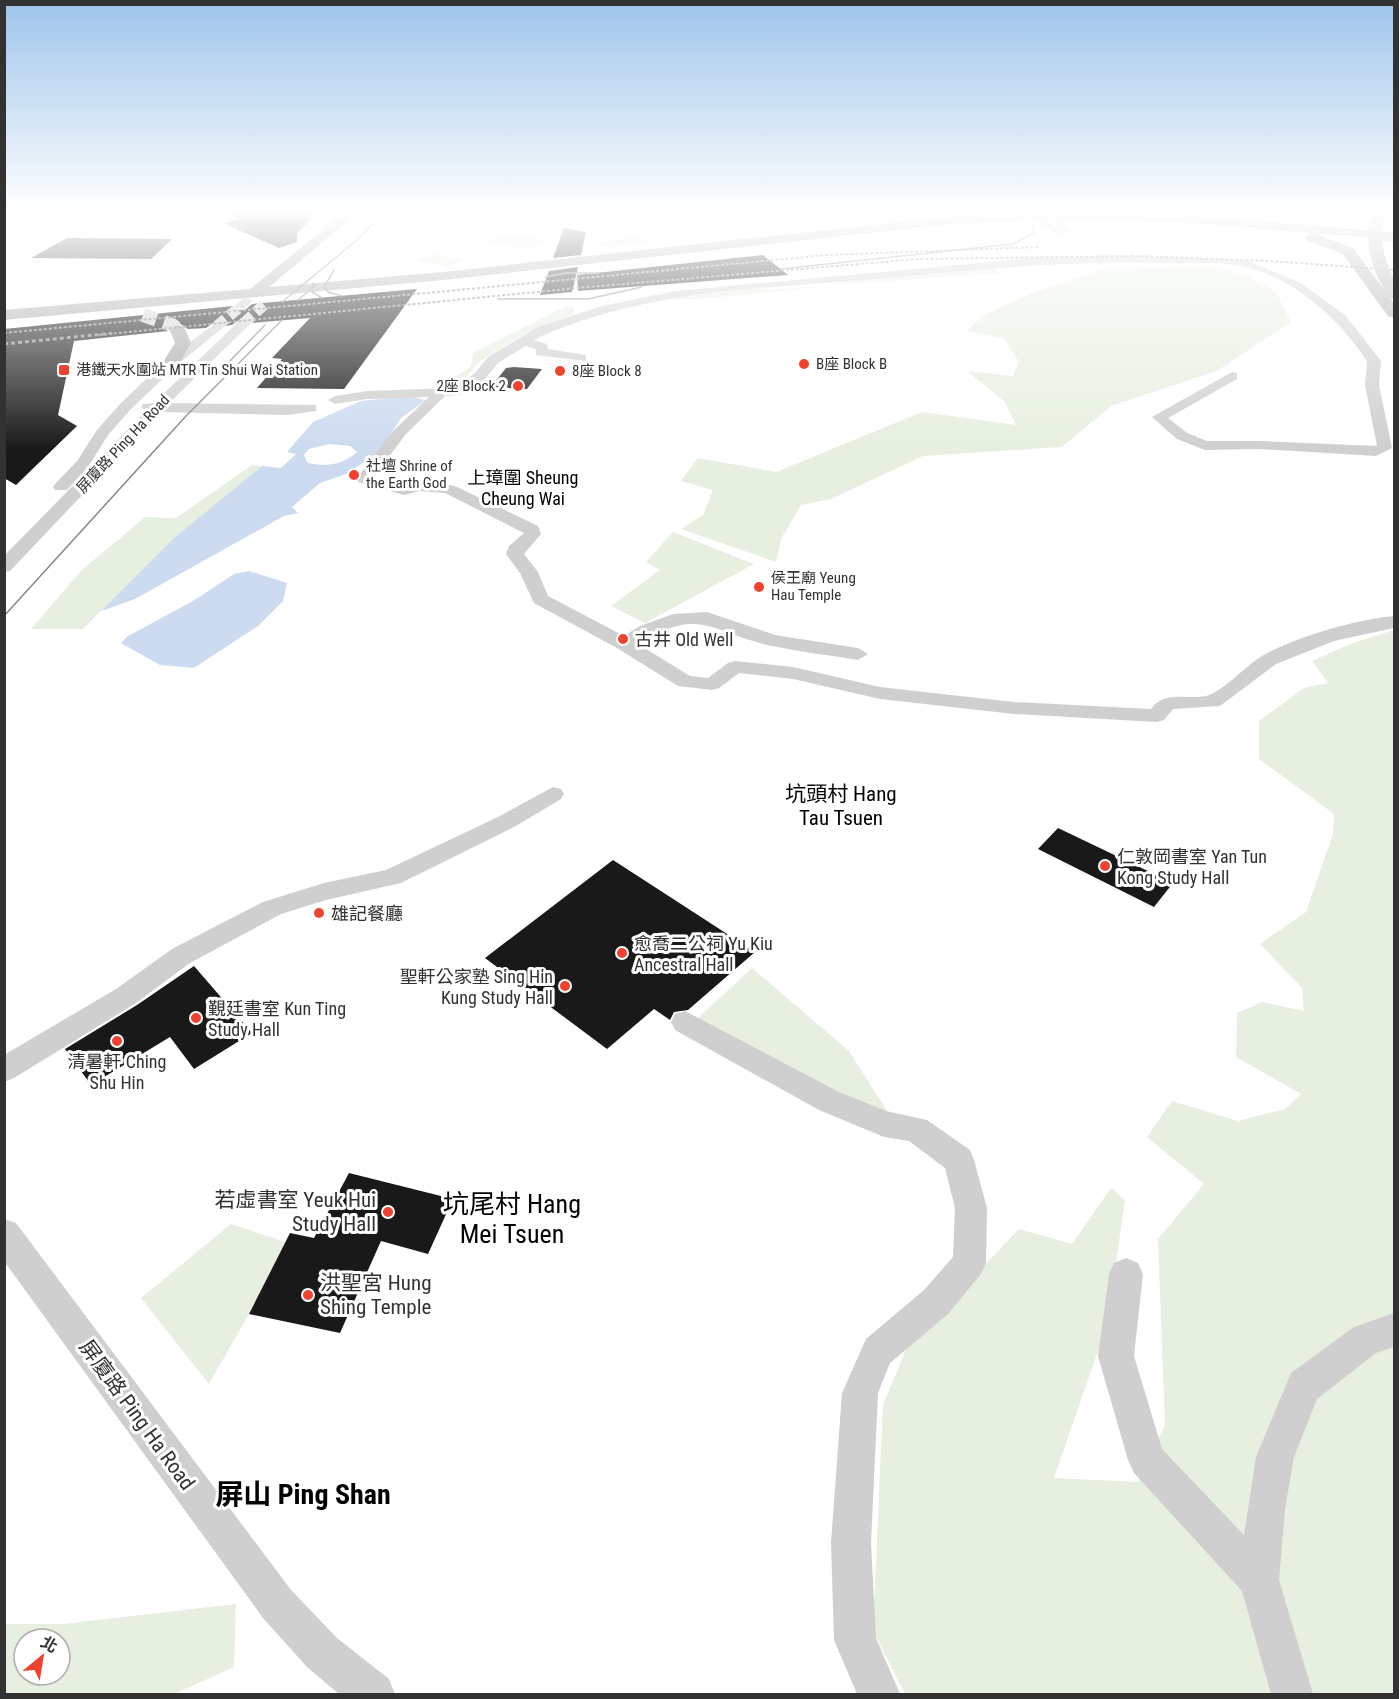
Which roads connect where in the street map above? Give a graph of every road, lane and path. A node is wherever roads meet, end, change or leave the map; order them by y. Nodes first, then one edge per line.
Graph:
1 (199, 291) edge
2 (264, 291) edge
3 (269, 291) edge
4 (290, 291) edge
5 (324, 291) edge
6 (697, 291) edge
7 (1305, 291) edge
8 (1379, 291) edge
9 (259, 298) junction
10 (58, 311) junction
11 (114, 311) junction
12 (1395, 313) edge
13 (4, 315) edge
14 (143, 315) tunnel mouth
15 (4, 320) edge
16 (244, 323) tunnel mouth
17 (217, 326) tunnel mouth
18 (178, 330) dead end
19 (523, 341) junction
20 (581, 357) dead end
21 (172, 362) junction
22 (193, 371) junction
23 (1232, 376) dead end
24 (449, 397) junction
25 (175, 408) junction
26 (140, 410) junction
27 (4, 543) edge
28 (4, 567) edge
29 (1395, 622) edge
30 (624, 644) junction
31 (858, 654) dead end
32 (553, 794) dead end
33 (685, 1022) dead end
34 (4, 1070) edge
35 (4, 1234) edge
36 (1126, 1274) dead end
37 (1395, 1330) edge
38 (1259, 1580) junction
39 (374, 1695) edge
40 (879, 1695) edge
41 (1292, 1695) edge

1 - 10 main road
2 - 9 main road
3 - 9 main road
4 - 9 main road
5 - 9 main road
6 - 19 street
7 - 23 street
8 - 12 main road
9 - 10 main road
9 - 11 main road
10 - 13 main road
11 - 14 main road
11 - 15 main road
16 - 22 street
17 - 21 street, 屏廈路 Ping Ha Road
18 - 21 main road
19 - 20 street
19 - 24 street
21 - 26 street, 屏廈路 Ping Ha Road
22 - 25 street
22 - 26 street
24 - 25 street
24 - 30 street
25 - 26 street
26 - 27 street, 屏廈路 Ping Ha Road
26 - 28 street, 屏廈路 Ping Ha Road
29 - 30 street
30 - 31 street
32 - 34 street
33 - 40 street
35 - 39 street, 屏廈路 Ping Ha Road
36 - 38 street
37 - 38 street
38 - 41 street

